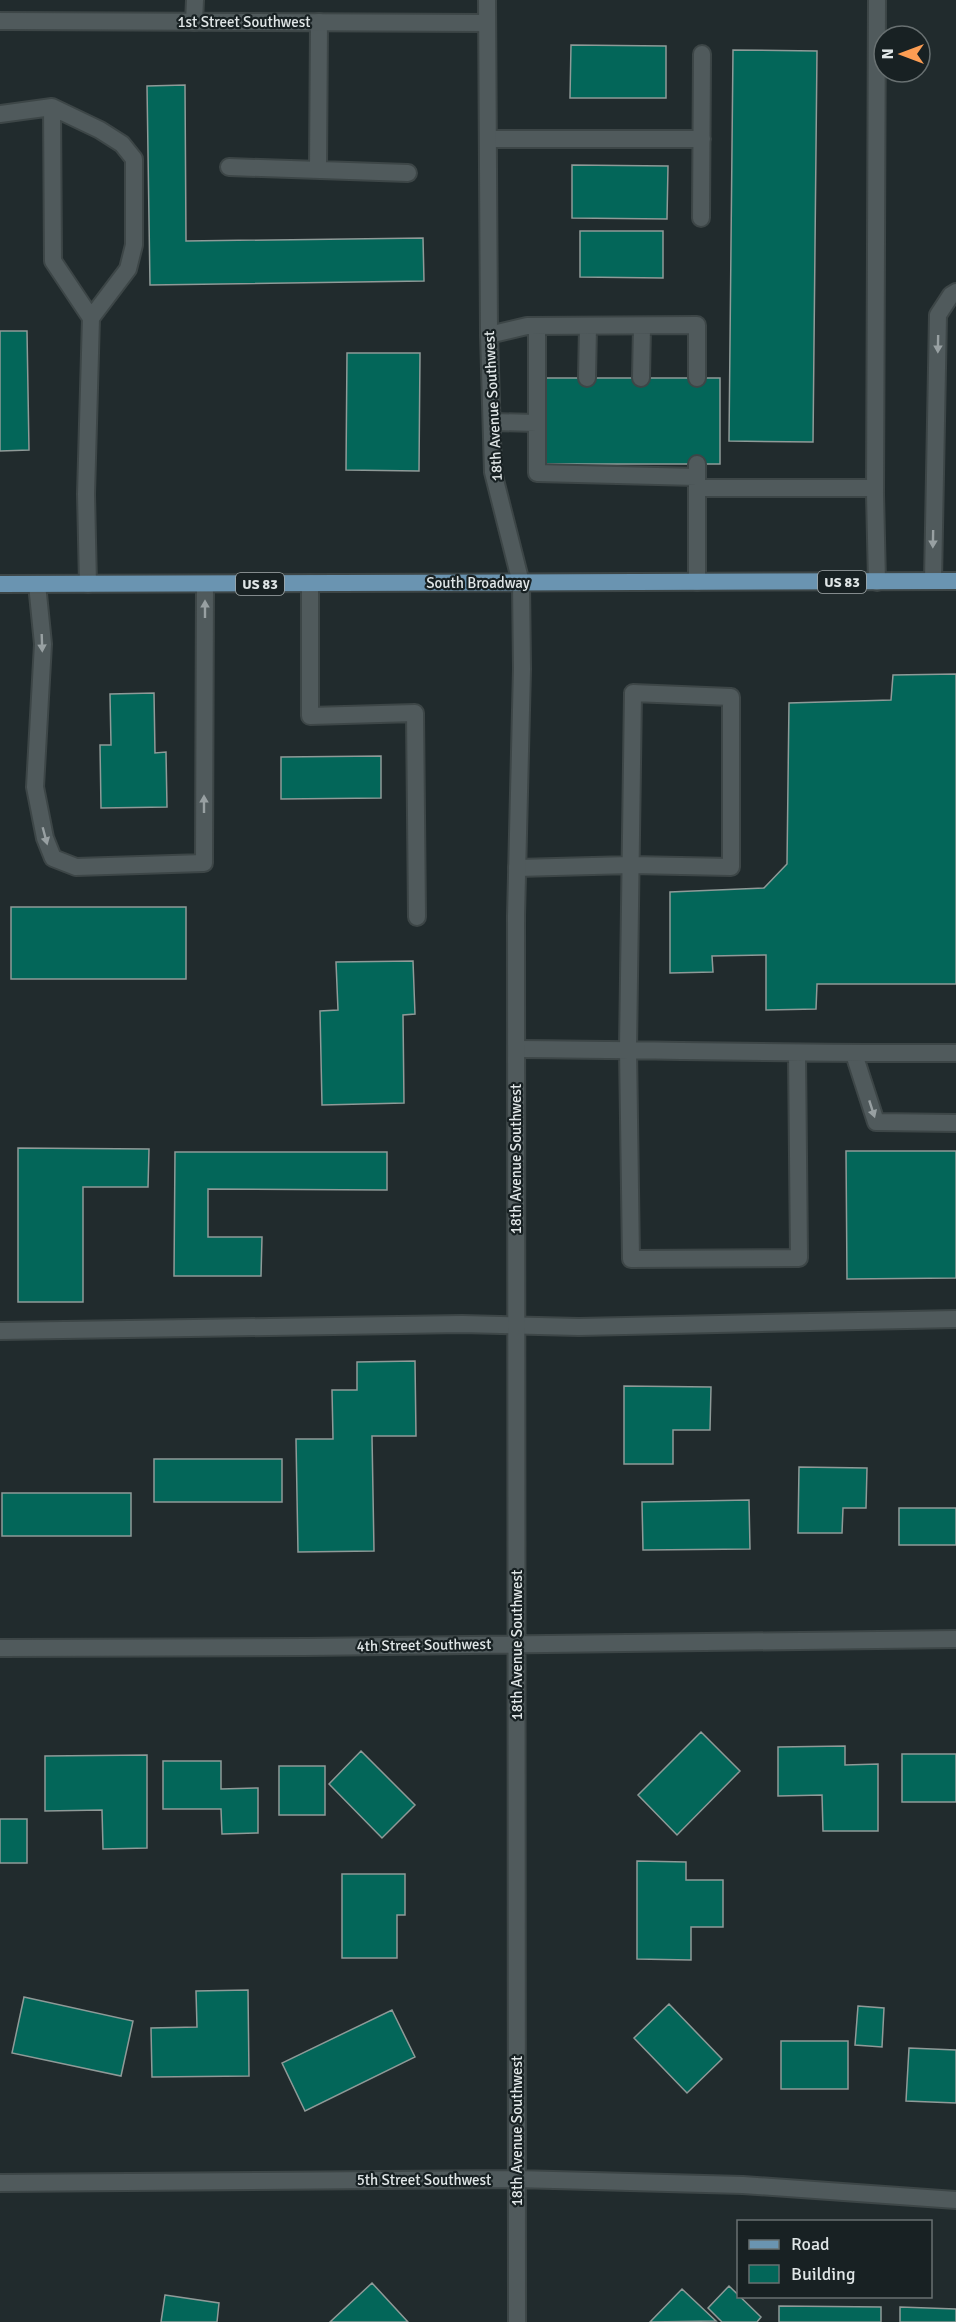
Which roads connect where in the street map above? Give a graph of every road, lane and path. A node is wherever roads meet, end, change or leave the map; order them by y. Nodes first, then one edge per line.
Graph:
1 (195, 0) edge
2 (487, 0) edge
3 (877, 0) edge
4 (0, 21) edge
5 (194, 22) junction
6 (319, 22) junction
7 (487, 23) junction
8 (702, 54) dead end
9 (52, 107) junction
10 (0, 114) edge
11 (489, 139) junction
12 (702, 139) junction
13 (229, 167) dead end
14 (318, 170) junction
15 (408, 173) dead end
16 (701, 218) dead end
17 (956, 292) edge
18 (90, 318) junction
19 (537, 326) junction
20 (588, 326) junction
21 (642, 326) junction
22 (489, 335) junction
23 (587, 378) dead end
24 (641, 378) dead end
25 (697, 378) dead end
26 (493, 422) junction
27 (537, 423) junction
28 (697, 476) junction
29 (875, 488) junction
30 (956, 581) edge
31 (697, 582) junction
32 (877, 582) junction
33 (933, 582) junction
34 (521, 583) junction
35 (0, 584) edge
36 (37, 584) junction
37 (88, 584) junction
38 (205, 584) junction
39 (310, 584) junction
40 (631, 865) junction
41 (517, 868) junction
42 (417, 917) dead end
43 (517, 1049) junction
44 (628, 1049) junction
45 (956, 1053) edge
46 (797, 1054) junction
47 (854, 1054) junction
48 (956, 1123) edge
49 (956, 1319) edge
50 (516, 1326) junction
51 (0, 1331) edge
52 (956, 1639) edge
53 (518, 1644) junction
54 (0, 1648) edge
55 (516, 2180) junction
56 (0, 2182) edge
57 (956, 2200) edge
58 (517, 2322) edge

1 - 5 street
2 - 7 street, 18th Avenue Southwest
3 - 29 street
4 - 5 street, 1st Street Southwest
5 - 6 street, 1st Street Southwest
6 - 7 street, 1st Street Southwest
6 - 14 street
7 - 11 street, 18th Avenue Southwest
8 - 12 street
9 - 10 street
9 - 18 street
9 - 18 street
11 - 12 street
11 - 22 street, 18th Avenue Southwest
12 - 16 street
13 - 14 street
14 - 15 street
17 -> 33 street
18 - 37 street
19 - 20 street
19 - 22 street
19 - 27 street
20 - 21 street
20 - 23 street
21 - 24 street
21 - 25 street
22 - 26 street, 18th Avenue Southwest
26 - 27 street
26 - 34 street, 18th Avenue Southwest
27 - 28 street
28 - 29 street
28 - 31 street
29 - 32 street
30 - 33 main road, South Broadway / US 83
31 - 32 main road, South Broadway / US 83
31 - 34 main road, South Broadway / US 83
32 - 33 main road, South Broadway / US 83
34 - 39 main road, South Broadway / US 83
34 - 41 street, 18th Avenue Southwest
35 - 36 main road, South Broadway / US 83
36 - 37 main road, South Broadway / US 83
36 -> 38 street
37 - 38 main road, South Broadway / US 83
38 - 39 main road, South Broadway / US 83
39 - 42 street
40 - 40 street
40 - 41 street
40 - 44 street
41 - 43 street, 18th Avenue Southwest
43 - 44 street
43 - 50 street, 18th Avenue Southwest
44 - 46 street
44 - 46 street
45 - 47 street
46 - 47 street
47 -> 48 street
49 - 50 street
50 - 51 street
50 - 53 street, 18th Avenue Southwest
52 - 53 street, 4th Street Southwest
53 - 54 street, 4th Street Southwest
53 - 55 street, 18th Avenue Southwest
55 - 56 street, 5th Street Southwest
55 - 57 street, 5th Street Southwest
55 - 58 street, 18th Avenue Southwest

